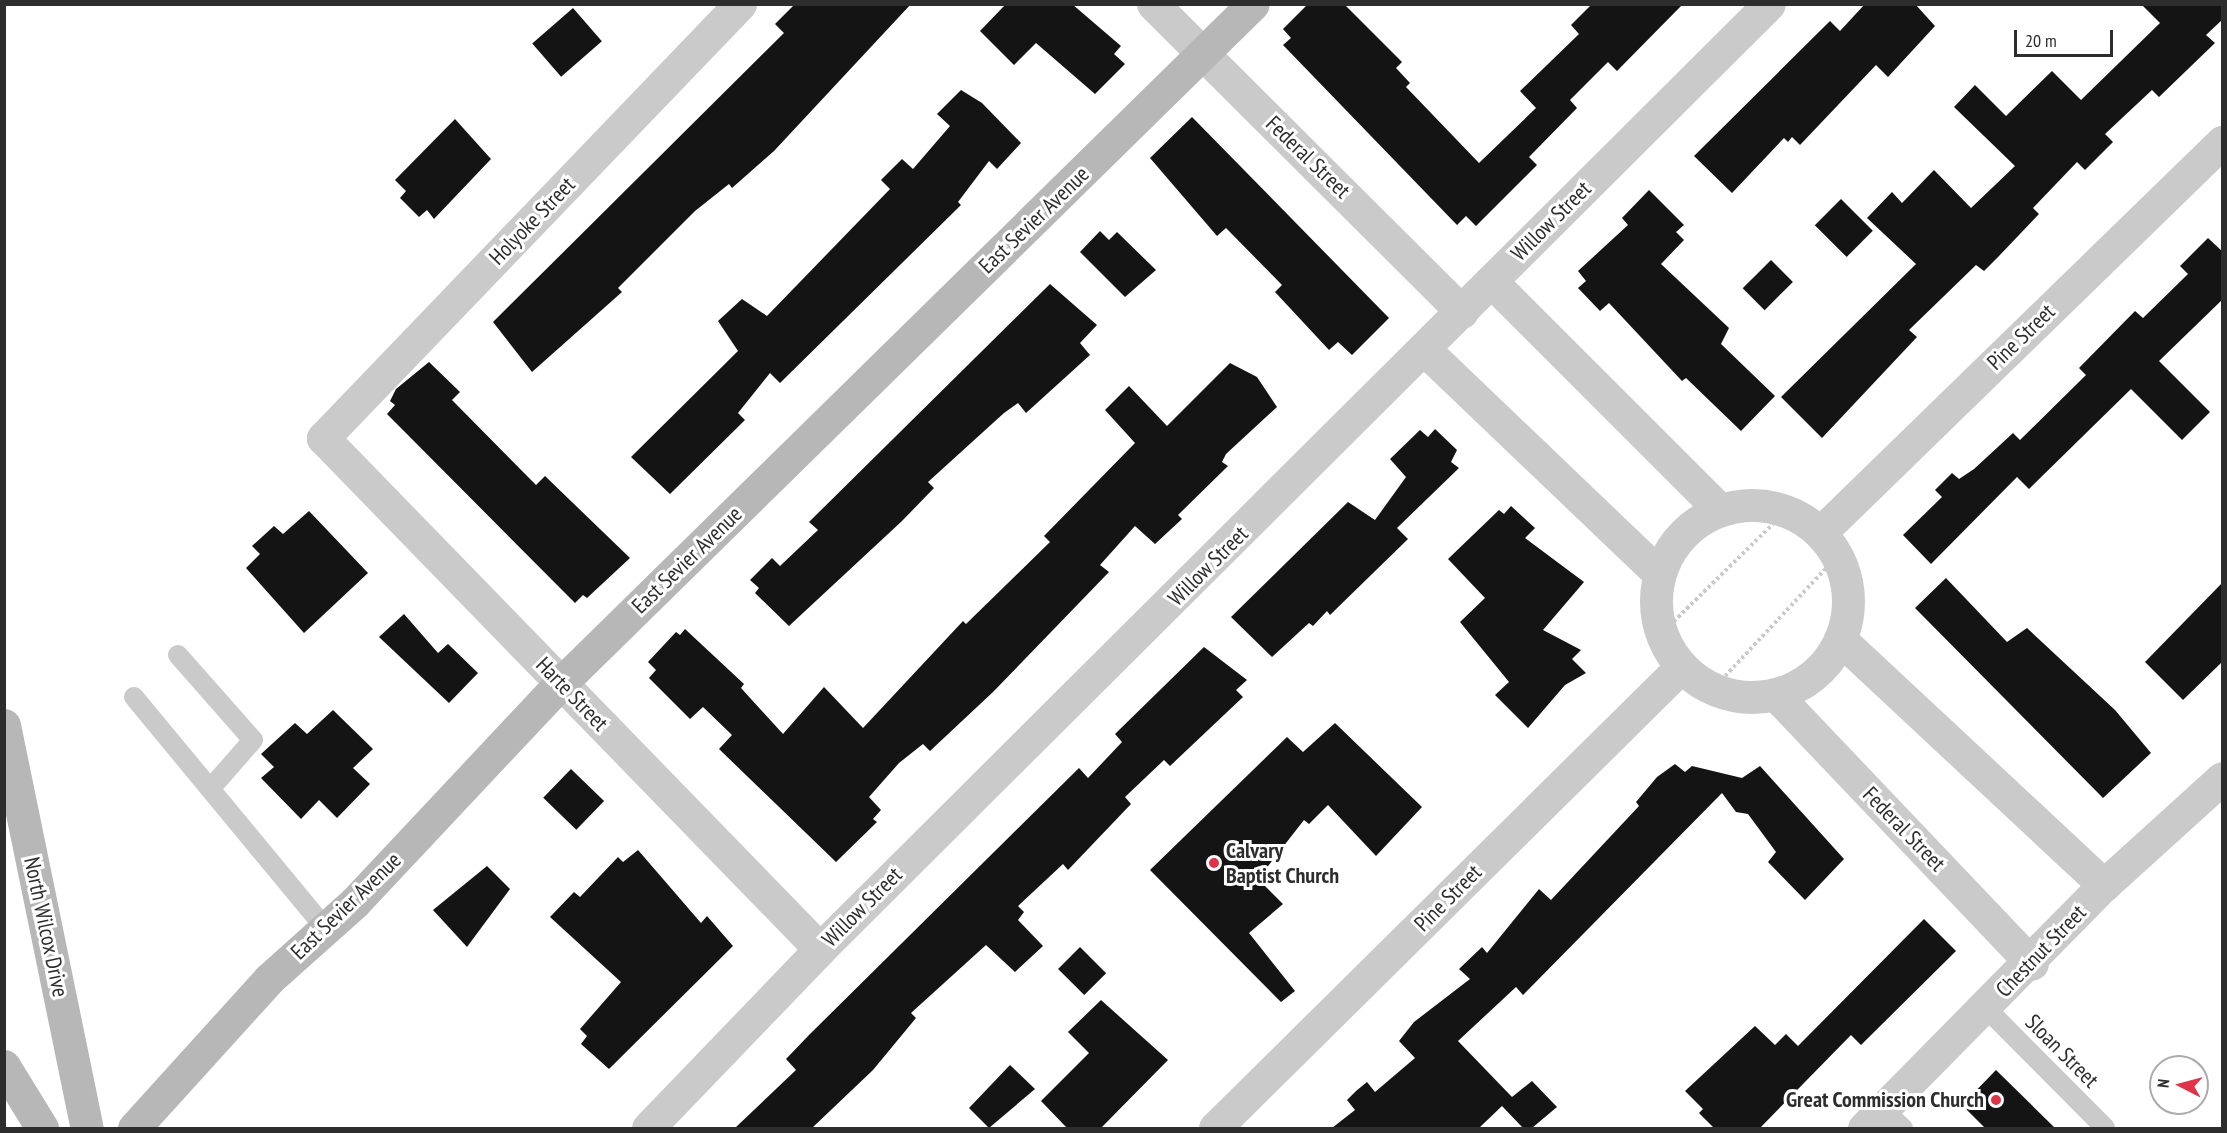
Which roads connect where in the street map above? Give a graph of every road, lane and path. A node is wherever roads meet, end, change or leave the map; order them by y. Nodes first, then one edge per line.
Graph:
1 (740, 4) edge
2 (1153, 4) edge
3 (1253, 4) edge
4 (1769, 4) edge
5 (1202, 55) junction
6 (2223, 141) edge
7 (1491, 281) junction
8 (1462, 312) junction
9 (1426, 351) junction
10 (323, 438) joint
11 (1719, 509) junction
12 (1786, 511) junction
13 (1829, 544) junction
14 (1659, 574) junction
15 (1661, 634) junction
16 (1840, 639) junction
17 (178, 655) dead end
18 (1681, 668) junction
19 (561, 683) junction
20 (1713, 689) junction
21 (1776, 695) junction
22 (134, 697) dead end
23 (4, 725) edge
24 (2223, 778) edge
25 (210, 788) junction
26 (2104, 885) junction
27 (325, 928) junction
28 (820, 949) junction
29 (2032, 964) junction
30 (1985, 1007) junction
31 (4, 1066) edge
32 (5, 1090) edge
33 (1883, 1122) edge
34 (13, 1128) edge
35 (42, 1128) edge
36 (87, 1128) edge
37 (134, 1128) edge
38 (648, 1128) edge
39 (1215, 1128) edge
40 (2105, 1128) edge

1 - 10 street, Holyoke Street
2 - 5 street, Federal Street
3 - 5 street, East Sevier Avenue
4 - 7 street, Willow Street
5 - 8 street, Federal Street
5 - 19 street, East Sevier Avenue
6 - 13 street, Pine Street
7 - 8 street, Willow Street
7 - 11 street
8 - 9 street, Willow Street
9 - 14 street
9 - 28 street, Willow Street
10 - 19 street, Harte Street
11 - 12 street
11 - 14 street
12 - 13 street
12 - 15 path
13 - 16 street
13 - 20 path
14 - 15 street
15 - 18 street
16 - 21 street
16 - 26 street
17 - 25 lane
18 - 20 street
18 - 39 street, Pine Street
19 - 27 street, East Sevier Avenue
19 - 28 street, Harte Street
20 - 21 street
21 - 29 street, Federal Street
22 - 25 lane
23 - 36 street, North Wilcox Drive
24 - 26 street, Chestnut Street
25 - 27 lane
26 - 29 street, Chestnut Street
27 - 37 street, East Sevier Avenue
28 - 38 street, Willow Street
29 - 30 street, Chestnut Street
30 - 33 street, Chestnut Street
30 - 40 lane, Sloan Street
31 - 35 street
32 - 34 street

